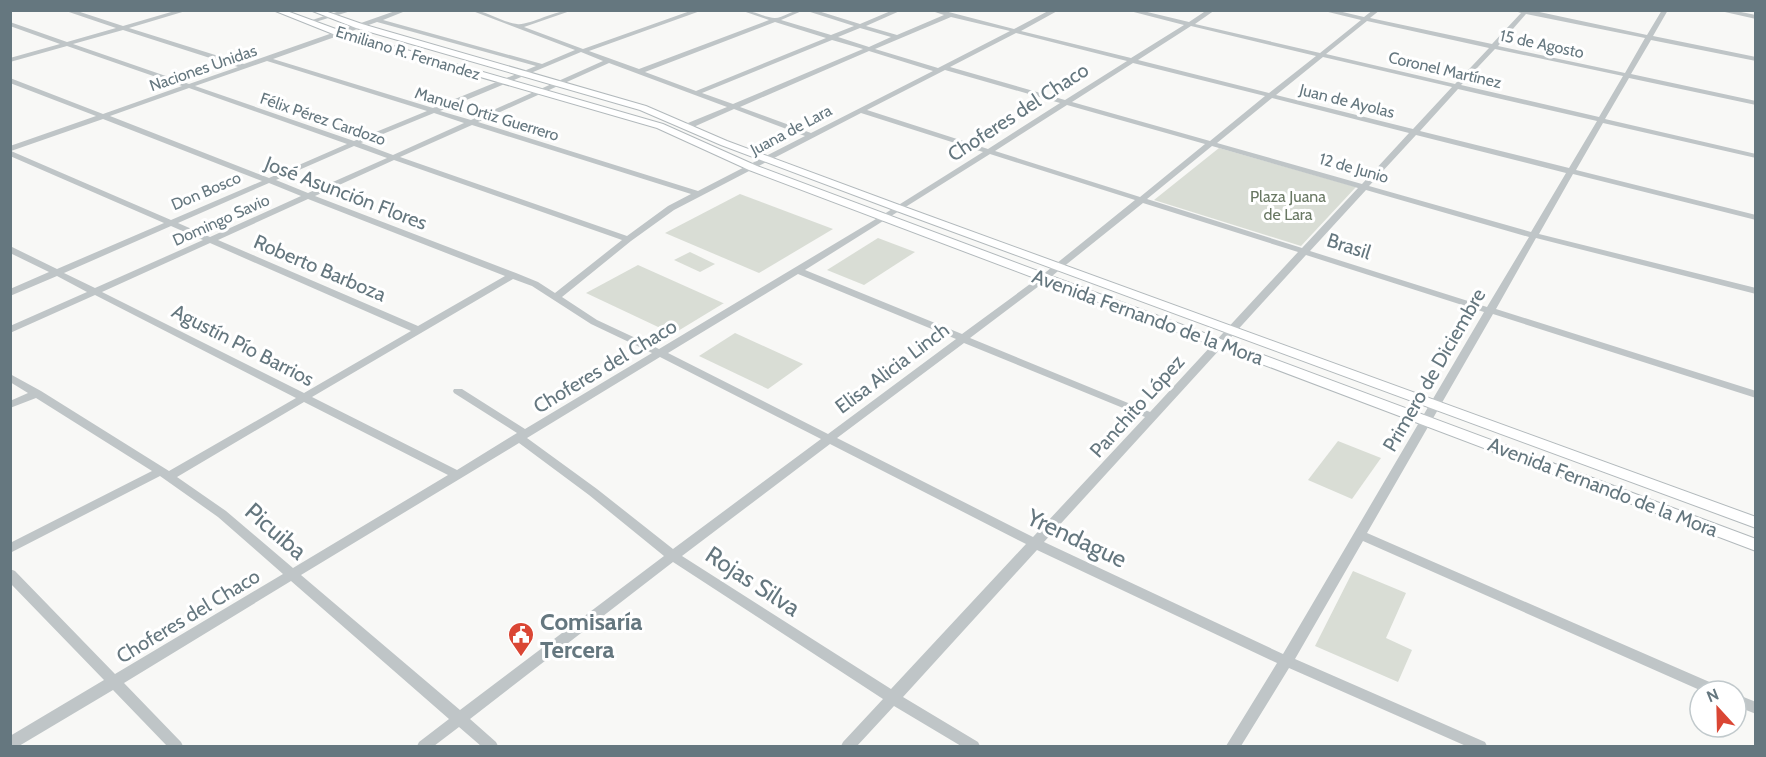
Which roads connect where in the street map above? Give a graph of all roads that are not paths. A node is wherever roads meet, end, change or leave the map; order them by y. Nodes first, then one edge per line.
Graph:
1 (66, 10) edge
2 (186, 10) edge
3 (276, 10) edge
4 (313, 10) edge
5 (351, 10) edge
6 (405, 10) edge
7 (473, 10) edge
8 (570, 10) edge
9 (700, 10) edge
10 (743, 10) edge
11 (801, 10) edge
12 (807, 10) edge
13 (899, 10) edge
14 (932, 10) edge
15 (1056, 10) edge
16 (1129, 10) edge
17 (1212, 10) edge
18 (1323, 10) edge
19 (1377, 10) edge
20 (1665, 10) edge
21 (1719, 10) edge
22 (1523, 11) edge
23 (949, 15) junction
24 (329, 16) junction
25 (1755, 17) edge
26 (377, 20) junction
27 (776, 20) junction
28 (1366, 20) junction
29 (309, 22) junction
30 (10, 24) edge
31 (1190, 24) junction
32 (359, 26) junction
33 (517, 27) junction
34 (862, 27) junction
35 (123, 28) junction
36 (1015, 31) junction
37 (341, 34) junction
38 (897, 37) junction
39 (1649, 37) junction
40 (833, 38) junction
41 (67, 44) junction
42 (1494, 47) junction
43 (869, 49) junction
44 (582, 50) junction
45 (1322, 55) junction
46 (1755, 58) edge
47 (268, 59) junction
48 (10, 60) edge
49 (1132, 60) junction
50 (608, 61) junction
51 (542, 66) junction
52 (246, 67) junction
53 (942, 70) junction
54 (638, 72) junction
55 (522, 74) junction
56 (1626, 76) junction
57 (10, 80) edge
58 (502, 81) junction
59 (558, 84) junction
60 (189, 87) junction
61 (1459, 87) junction
62 (540, 92) junction
63 (696, 93) junction
64 (1274, 96) junction
65 (1066, 102) junction
66 (1755, 103) edge
67 (735, 108) junction
68 (432, 111) junction
69 (862, 111) junction
70 (103, 117) junction
71 (1600, 120) junction
72 (470, 123) junction
73 (686, 127) junction
74 (1417, 132) junction
75 (812, 136) junction
76 (1213, 143) junction
77 (353, 144) junction
78 (10, 151) edge
79 (991, 151) junction
80 (1755, 156) edge
81 (395, 158) junction
82 (768, 159) junction
83 (753, 168) junction
84 (1571, 171) junction
85 (268, 181) junction
86 (1365, 186) junction
87 (699, 194) junction
88 (309, 197) junction
89 (1143, 200) junction
90 (898, 208) junction
91 (884, 218) junction
92 (1755, 218) edge
93 (170, 223) junction
94 (1533, 235) junction
95 (628, 239) junction
96 (211, 241) junction
97 (10, 249) edge
98 (1305, 251) junction
99 (1059, 266) junction
100 (797, 270) junction
101 (56, 273) junction
102 (513, 275) junction
103 (1044, 278) junction
104 (1755, 291) edge
105 (97, 292) junction
106 (10, 293) edge
107 (555, 298) junction
108 (1490, 311) junction
109 (1232, 329) junction
110 (10, 330) edge
111 (418, 330) junction
112 (963, 339) junction
113 (1219, 343) junction
114 (662, 354) junction
115 (10, 377) edge
116 (458, 391) dead end
117 (36, 393) junction
118 (1755, 395) edge
119 (304, 396) junction
120 (10, 405) edge
121 (1435, 405) junction
122 (1151, 416) junction
123 (1426, 421) junction
124 (523, 436) junction
125 (829, 439) junction
126 (165, 474) junction
127 (458, 475) junction
128 (1755, 523) edge
129 (1359, 534) junction
130 (1036, 544) junction
131 (1755, 545) edge
132 (10, 549) edge
133 (673, 556) junction
134 (10, 574) edge
135 (291, 575) junction
136 (1286, 661) junction
137 (1689, 679) edge
138 (113, 682) junction
139 (893, 698) junction
140 (459, 719) junction
141 (10, 744) edge
142 (176, 747) edge
143 (424, 747) edge
144 (491, 747) edge
145 (848, 747) edge
146 (973, 747) edge
147 (1233, 747) edge
148 (1480, 747) edge

1 - 35 street
2 - 35 street
3 - 29 main road, Emiliano R. Fernandez
4 - 24 main road, Avenida Fernando de la Mora
5 - 24 street
6 - 26 street, Naciones Unidas
7 - 33 street
8 - 33 street
9 - 44 street, Don Bosco
10 - 27 street, 12 de Junio
11 - 27 street
12 - 34 street
13 - 34 street
14 - 23 street, Juan de Ayolas
15 - 36 street, Juana de Lara
16 - 31 street, Coronel Martínez
17 - 31 street, Choferes del Chaco
18 - 28 street, 15 de Agosto
19 - 28 street, Elisa Alicia Linch
20 - 39 street, Primero de Diciembre
21 - 25 street
22 - 39 street
22 - 42 street, Panchito López
23 - 36 street, Juan de Ayolas
23 - 38 street
24 - 29 street
24 - 32 main road, Avenida Fernando de la Mora
26 - 32 street, Naciones Unidas
26 - 51 street
27 - 40 street, 12 de Junio
27 - 54 street
28 - 42 street, 15 de Agosto
28 - 45 street, Elisa Alicia Linch
29 - 37 main road, Emiliano R. Fernandez
30 - 41 street, Félix Pérez Cardozo
31 - 45 street, Coronel Martínez
31 - 49 street, Choferes del Chaco
32 - 37 street, Naciones Unidas
32 - 55 main road, Avenida Fernando de la Mora
33 - 44 street
34 - 38 street
34 - 40 street
35 - 41 street
35 - 52 street
36 - 49 street, Juan de Ayolas
36 - 53 street, Juana de Lara
37 - 47 street, Naciones Unidas
37 - 58 main road, Emiliano R. Fernandez
38 - 43 street
39 - 46 street
39 - 56 street, Primero de Diciembre
40 - 43 street, 12 de Junio
40 - 63 street
41 - 48 street
41 - 60 street, Félix Pérez Cardozo
42 - 56 street, 15 de Agosto
42 - 61 street, Panchito López
43 - 53 street, 12 de Junio
43 - 67 street
44 - 50 street
44 - 51 street, Don Bosco
45 - 61 street, Coronel Martínez
45 - 64 street, Elisa Alicia Linch
47 - 52 street, Naciones Unidas
47 - 68 street, Manuel Ortiz Guerrero
49 - 64 street, Juan de Ayolas
49 - 65 street, Choferes del Chaco
50 - 54 street
50 - 59 street, Domingo Savio
51 - 55 street, Don Bosco
52 - 60 street, Naciones Unidas
53 - 65 street, 12 de Junio
53 - 69 street, Juana de Lara
54 - 63 street
55 - 58 street, Don Bosco
55 - 59 main road, Avenida Fernando de la Mora
56 - 66 street, 15 de Agosto
56 - 71 street, Primero de Diciembre
57 - 70 street, José Asunción Flores
58 - 62 main road, Emiliano R. Fernandez
58 - 68 street, Don Bosco
59 - 62 street, Domingo Savio
59 - 73 main road, Avenida Fernando de la Mora
60 - 70 street, Naciones Unidas
60 - 77 street, Félix Pérez Cardozo
61 - 71 street, Coronel Martínez
61 - 74 street, Panchito López
62 - 72 street, Domingo Savio
62 - 83 main road, Avenida Fernando de la Mora
63 - 67 street
64 - 74 street, Juan de Ayolas
64 - 76 street, Elisa Alicia Linch
65 - 76 street, 12 de Junio
65 - 79 street, Choferes del Chaco
67 - 73 street
67 - 75 street
68 - 72 street, Manuel Ortiz Guerrero
68 - 77 street, Don Bosco
69 - 75 street, Juana de Lara
69 - 79 street, Brasil
70 - 78 street, Naciones Unidas
70 - 85 street, José Asunción Flores
71 - 80 street, Coronel Martínez
71 - 84 street, Primero de Diciembre
72 - 81 street, Domingo Savio
72 - 87 street, Manuel Ortiz Guerrero
73 - 82 main road, Avenida Fernando de la Mora
74 - 84 street, Juan de Ayolas
74 - 86 street, Panchito López
75 - 82 street, Juana de Lara
76 - 86 street, 12 de Junio
76 - 89 street, Elisa Alicia Linch
77 - 81 street, Félix Pérez Cardozo
77 - 85 street, Don Bosco
78 - 93 street, Roberto Barboza
79 - 89 street, Brasil
79 - 90 street, Choferes del Chaco
81 - 88 street, Domingo Savio
81 - 95 street, Félix Pérez Cardozo
82 - 83 street, Juana de Lara
82 - 90 main road, Avenida Fernando de la Mora
83 - 87 street, Juana de Lara
83 - 91 main road, Avenida Fernando de la Mora
84 - 92 street, Juan de Ayolas
84 - 94 street, Primero de Diciembre
85 - 88 street, José Asunción Flores
85 - 93 street, Don Bosco
86 - 94 street, 12 de Junio
86 - 98 street, Panchito López
87 - 95 street, Juana de Lara
88 - 96 street, Domingo Savio
88 - 102 street, José Asunción Flores
89 - 98 street, Brasil
89 - 99 street, Elisa Alicia Linch
90 - 91 street, Choferes del Chaco
90 - 99 main road, Avenida Fernando de la Mora
91 - 100 street, Choferes del Chaco
91 - 103 main road, Avenida Fernando de la Mora
93 - 96 street, Roberto Barboza
93 - 101 street, Don Bosco
94 - 104 street, 12 de Junio
94 - 108 street, Primero de Diciembre
95 - 107 street, Juana de Lara
96 - 105 street, Domingo Savio
96 - 111 street, Roberto Barboza
97 - 101 street, Agustín Pío Barrios
98 - 108 street, Brasil
98 - 109 street, Panchito López
99 - 103 street, Elisa Alicia Linch
99 - 109 main road, Avenida Fernando de la Mora
100 - 112 street
100 - 114 street, Choferes del Chaco
101 - 105 street, Agustín Pío Barrios
101 - 106 street, Don Bosco
102 - 107 street, José Asunción Flores
102 - 111 street
103 - 112 street, Elisa Alicia Linch
103 - 113 main road, Avenida Fernando de la Mora
105 - 110 street, Domingo Savio
105 - 119 street, Agustín Pío Barrios
107 - 114 street, José Asunción Flores
108 - 118 street, Brasil
108 - 121 street, Primero de Diciembre
109 - 113 street, Panchito López
109 - 121 main road, Avenida Fernando de la Mora
111 - 119 street
112 - 122 street
112 - 125 street, Elisa Alicia Linch
113 - 122 street, Panchito López
113 - 123 main road, Avenida Fernando de la Mora
114 - 124 street, Choferes del Chaco
114 - 125 street, Yrendague
115 - 117 street, Picuiba
116 - 124 street, Rojas Silva
117 - 120 street
117 - 126 street, Picuiba
119 - 126 street
119 - 127 street, Agustín Pío Barrios
121 - 123 street, Primero de Diciembre
121 - 128 main road, Avenida Fernando de la Mora
122 - 130 street, Panchito López
123 - 129 street, Primero de Diciembre
123 - 131 main road, Avenida Fernando de la Mora
124 - 127 street, Choferes del Chaco
124 - 133 street, Rojas Silva
125 - 130 street, Yrendague
125 - 133 street, Elisa Alicia Linch
126 - 132 street
126 - 135 street, Picuiba
127 - 135 street, Choferes del Chaco
129 - 136 street, Primero de Diciembre
129 - 137 street
130 - 136 street, Yrendague
130 - 139 street, Panchito López
133 - 139 street, Rojas Silva
133 - 140 street, Elisa Alicia Linch
134 - 138 street
135 - 138 street, Choferes del Chaco
135 - 140 street, Picuiba
136 - 147 street, Primero de Diciembre
136 - 148 street, Yrendague
138 - 141 street, Choferes del Chaco
138 - 142 street
139 - 145 street, Panchito López
139 - 146 street, Rojas Silva
140 - 143 street, Elisa Alicia Linch
140 - 144 street, Picuiba

